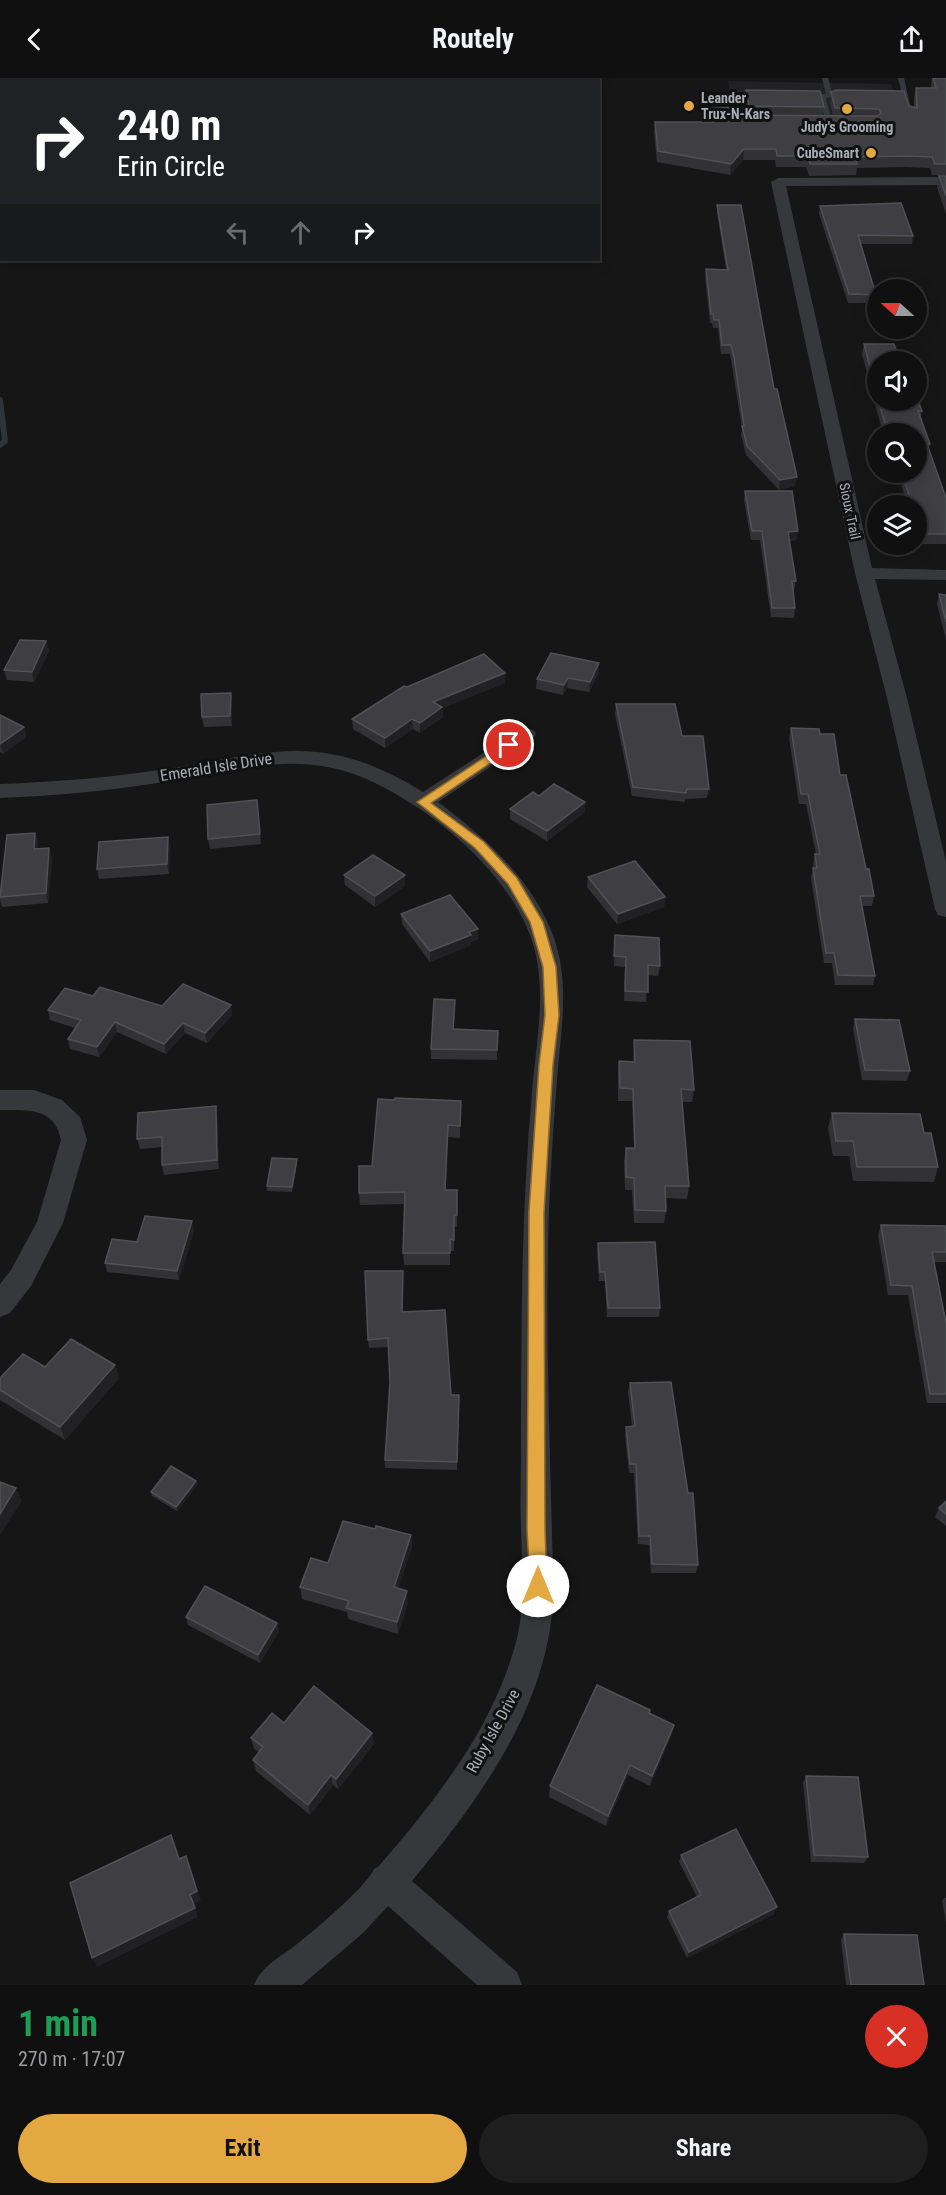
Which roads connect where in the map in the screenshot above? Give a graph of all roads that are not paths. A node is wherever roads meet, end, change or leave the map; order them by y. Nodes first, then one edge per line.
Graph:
1 (825, 78) edge
2 (901, 78) edge
3 (829, 92) junction
4 (840, 92) edge
5 (768, 95) edge
6 (800, 96) edge
7 (822, 96) junction
8 (912, 116) edge
9 (751, 122) edge
10 (818, 123) edge
11 (829, 123) junction
12 (840, 123) edge
13 (946, 181) edge
14 (864, 573) junction
15 (946, 575) edge
16 (526, 734) dead end
17 (0, 791) edge
18 (423, 802) junction
19 (946, 909) edge
20 (0, 1100) edge
21 (0, 1305) edge
22 (386, 1881) junction
23 (272, 1985) edge
24 (504, 1985) edge

1 - 3 lane
2 - 8 lane
3 - 4 lane
3 - 7 lane
5 - 9 lane
6 - 7 lane
7 - 11 lane
10 - 11 lane
11 - 12 lane
13 - 14 street, Sioux Trail
14 - 15 street
14 - 19 street, Sioux Trail
16 - 18 street
17 - 18 street, Emerald Isle Drive
18 - 22 street, Ruby Isle Drive
20 - 21 street
22 - 23 street, Ruby Isle Drive
22 - 24 street

